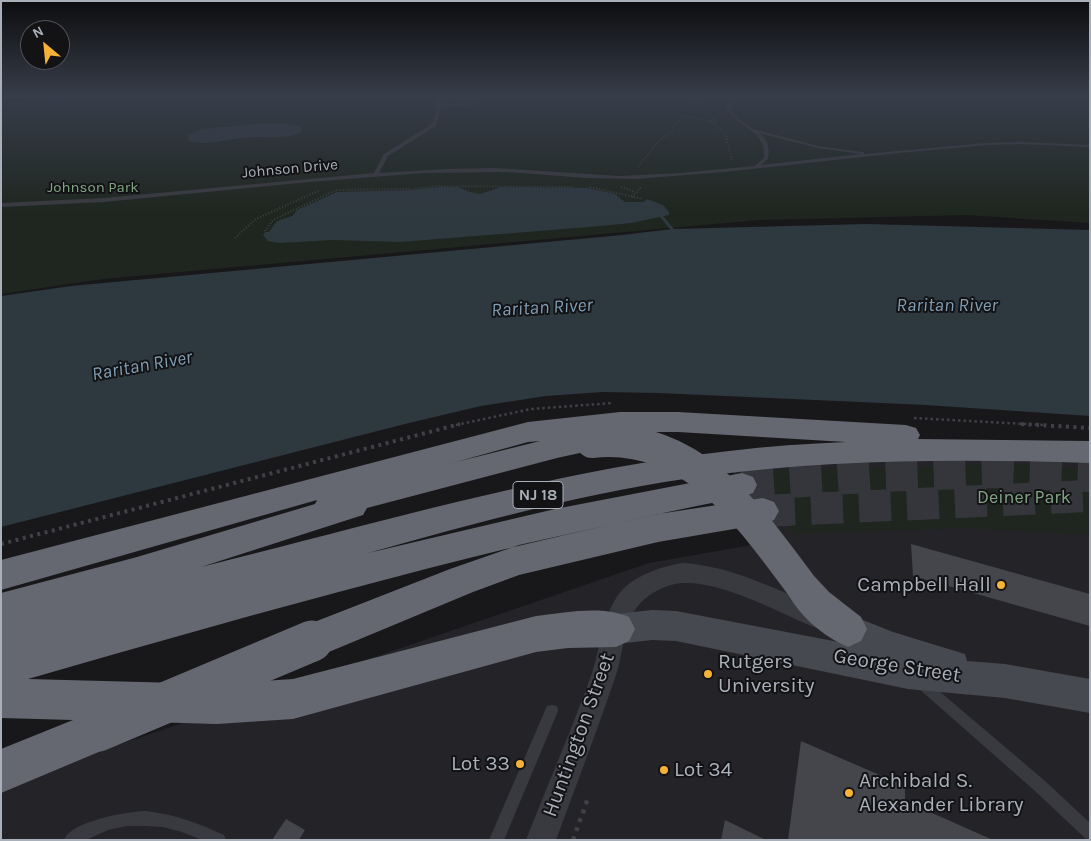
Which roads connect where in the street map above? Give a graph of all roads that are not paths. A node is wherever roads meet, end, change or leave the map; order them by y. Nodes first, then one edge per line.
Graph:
1 (418, 135) edge
2 (759, 135) edge
3 (773, 135) edge
4 (1090, 146) edge
5 (881, 155) junction
6 (752, 168) junction
7 (376, 174) junction
8 (1, 205) edge
9 (1090, 451) edge
10 (452, 475) junction
11 (742, 485) tunnel mouth
12 (763, 511) tunnel mouth
13 (1, 575) edge
14 (1, 582) edge
15 (1, 610) edge
16 (616, 629) junction
17 (848, 629) junction
18 (1, 635) edge
19 (1, 667) edge
20 (908, 672) junction
21 (1004, 681) junction
22 (1090, 696) edge
23 (1, 698) edge
24 (552, 711) dead end
25 (3, 771) edge
26 (1090, 833) edge
27 (71, 840) edge
28 (219, 840) edge
29 (496, 840) edge
30 (541, 840) edge

1 - 7 lane
2 - 6 lane
3 - 5 lane
4 - 5 lane, Johnson Drive
5 - 6 lane, Johnson Drive
6 - 7 lane, Johnson Drive
7 - 8 lane, Johnson Drive
9 - 13 highway
9 - 18 highway, NJ 18
10 - 14 highway
10 - 15 highway
10 - 17 highway, bridge
11 - 19 highway, NJ 18
12 - 25 highway, bridge
16 - 17 street, Huntington Street
16 - 20 street, George Street
16 - 23 highway
16 - 30 street, Huntington Street
17 - 21 street
20 - 21 street, George Street
20 - 26 lane
21 - 22 street, George Street
24 - 29 lane
27 - 28 lane

